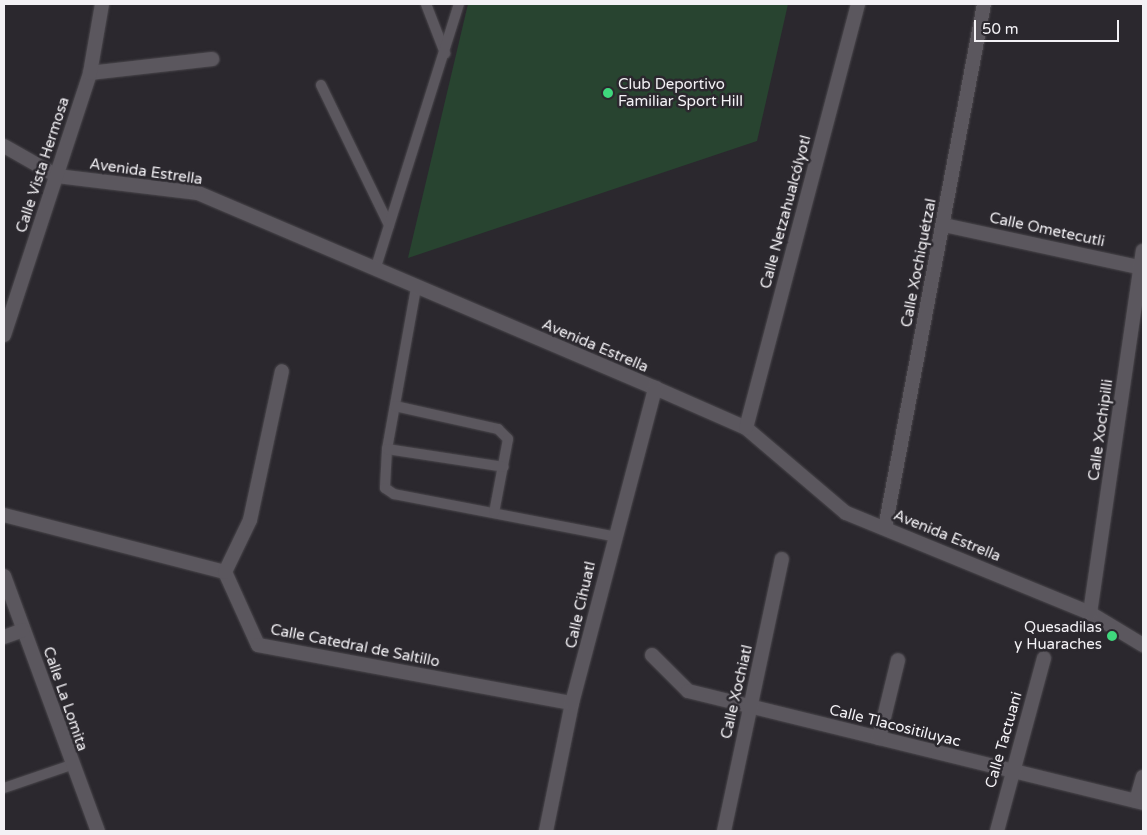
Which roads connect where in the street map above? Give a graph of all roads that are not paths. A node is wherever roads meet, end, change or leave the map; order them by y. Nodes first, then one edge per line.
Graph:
1 (102, 4) edge
2 (426, 4) edge
3 (459, 4) edge
4 (858, 4) edge
5 (984, 4) edge
6 (445, 53) junction
7 (212, 59) dead end
8 (90, 73) junction
9 (321, 85) dead end
10 (4, 146) edge
11 (57, 176) junction
12 (389, 225) junction
13 (944, 225) junction
14 (1143, 251) edge
15 (1142, 268) edge
16 (375, 270) junction
17 (416, 288) junction
18 (4, 334) edge
19 (282, 372) dead end
20 (655, 388) junction
21 (395, 406) junction
22 (746, 428) junction
23 (387, 449) junction
24 (504, 467) junction
25 (494, 513) junction
26 (4, 514) edge
27 (885, 528) junction
28 (613, 536) junction
29 (782, 559) dead end
30 (225, 572) junction
31 (4, 576) edge
32 (1090, 613) junction
33 (23, 630) junction
34 (4, 637) edge
35 (1143, 644) edge
36 (652, 655) dead end
37 (1044, 658) dead end
38 (898, 660) dead end
39 (572, 703) junction
40 (750, 707) junction
41 (879, 738) junction
42 (71, 765) junction
43 (1011, 772) junction
44 (1143, 777) edge
45 (4, 788) edge
46 (1140, 802) edge
47 (98, 831) edge
48 (546, 831) edge
49 (724, 831) edge
50 (997, 831) edge

1 - 8 street, Calle Vista Hermosa
2 - 6 lane
3 - 6 lane
4 - 22 street, Calle Netzahualcólyotl
5 - 13 street, Calle Xochiquétzal
6 - 12 lane
7 - 8 street
8 - 11 street, Calle Vista Hermosa
9 - 12 lane
10 - 11 street, Avenida Estrella
11 - 16 street, Avenida Estrella
11 - 18 street, Calle Vista Hermosa
12 - 16 lane
13 - 15 street, Calle Ometecutli
13 - 27 street, Calle Xochiquétzal
14 - 15 street, Calle Xochipilli
15 - 32 street, Calle Xochipilli
16 - 17 street, Avenida Estrella
17 - 20 street, Avenida Estrella
17 - 21 lane
19 - 30 street
20 - 22 street, Avenida Estrella
20 - 28 street, Calle Cihuatl
21 - 23 lane
21 - 24 lane
22 - 27 street, Avenida Estrella
23 - 24 lane
23 - 25 lane
24 - 25 lane
25 - 28 lane
26 - 30 street
27 - 32 street, Avenida Estrella
28 - 39 street, Calle Cihuatl
29 - 40 street, Calle Xochiatl
30 - 39 street, Calle Catedral de Saltillo
31 - 33 street, Calle La Lomita
32 - 35 street, Avenida Estrella
33 - 34 street
33 - 42 street, Calle La Lomita
36 - 40 street, Calle Tlacositiluyac
37 - 43 street, Calle Tactuani
38 - 41 street
39 - 48 street, Calle Cihuatl
40 - 41 street, Calle Tlacositiluyac
40 - 49 street, Calle Xochiatl
41 - 43 street, Calle Tlacositiluyac
42 - 45 lane
42 - 47 street, Calle La Lomita
43 - 46 street, Calle Tlacositiluyac
43 - 50 street, Calle Tactuani
44 - 46 street

